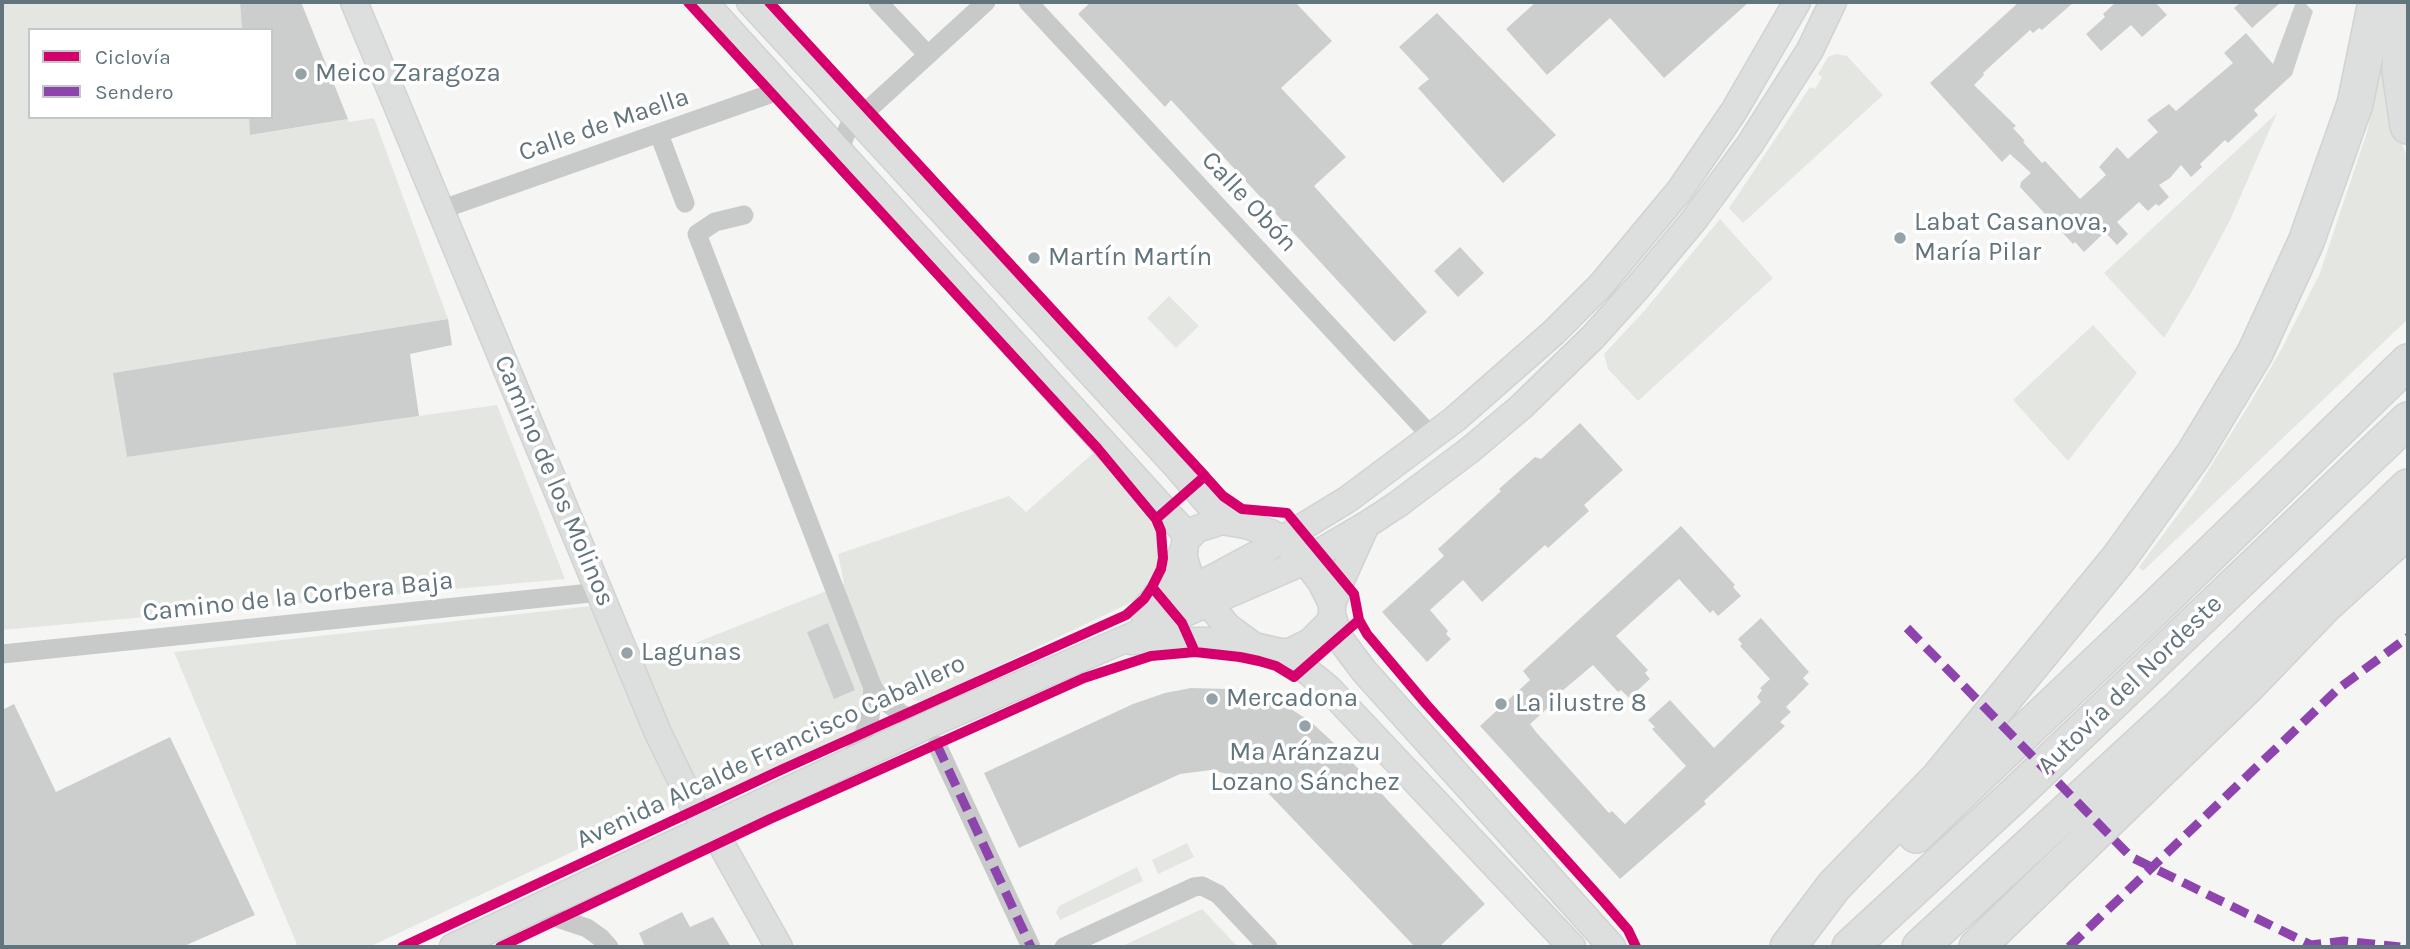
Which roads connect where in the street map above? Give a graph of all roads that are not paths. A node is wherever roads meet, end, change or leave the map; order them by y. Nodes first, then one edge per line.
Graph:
1 (354, 2) edge
2 (704, 2) edge
3 (750, 2) edge
4 (878, 2) edge
5 (985, 2) edge
6 (1028, 2) edge
7 (1797, 2) edge
8 (1833, 2) edge
9 (2376, 2) edge
10 (2403, 2) edge
11 (928, 55) junction
12 (784, 89) junction
13 (858, 119) junction
14 (2408, 126) edge
15 (659, 134) junction
16 (842, 153) junction
17 (685, 203) dead end
18 (440, 211) junction
19 (744, 215) dead end
20 (2408, 362) edge
21 (2408, 420) edge
22 (1432, 437) junction
23 (2408, 488) edge
24 (1234, 522) junction
25 (1366, 525) junction
26 (2408, 530) edge
27 (1282, 540) junction
28 (1185, 544) junction
29 (2408, 554) edge
30 (1305, 561) junction
31 (600, 592) junction
32 (1202, 596) junction
33 (1332, 610) junction
34 (1116, 642) junction
35 (1267, 649) junction
36 (2, 654) edge
37 (2247, 686) junction
38 (873, 688) junction
39 (934, 734) junction
40 (849, 761) junction
41 (708, 828) junction
42 (533, 909) junction
43 (453, 947) edge
44 (609, 947) edge
45 (779, 947) edge
46 (1031, 947) edge
47 (1064, 947) edge
48 (1268, 947) edge
49 (1572, 947) edge
50 (1612, 947) edge
51 (1788, 947) edge
52 (1796, 947) edge
53 (1850, 947) edge
54 (1920, 947) edge
55 (1977, 947) edge

1 - 18 main road, Camino de los Molinos
2 - 12 main road
3 - 13 main road
4 - 11 street
5 - 11 street
6 - 22 street, Calle Obón
7 - 22 main road, Avenida Alcalde Francisco Caballero
8 - 25 main road
9 - 51 highway
10 - 14 highway
11 - 13 street
12 - 15 street, Calle de Maella
12 - 16 main road
13 - 16 street
13 - 24 main road
15 - 17 street
15 - 18 street, Calle de Maella
16 - 28 main road
18 - 31 main road, Camino de los Molinos
19 - 38 street
20 - 52 highway
21 - 53 highway, Autovía del Nordeste
22 - 27 main road, Avenida Alcalde Francisco Caballero
23 - 54 highway, Autovía del Nordeste
24 - 27 main road
24 - 28 main road
25 - 30 main road
25 - 33 main road
26 - 37 highway
27 - 30 main road
27 - 32 main road, Avenida Alcalde Francisco Caballero
28 - 32 main road
28 - 34 main road, Avenida Alcalde Francisco Caballero
29 - 37 highway
30 - 32 main road
30 - 33 main road
31 - 36 street, Camino de la Corbera Baja
31 - 41 main road, Camino de los Molinos
32 - 34 main road, Avenida Alcalde Francisco Caballero
32 - 35 main road
33 - 35 main road
33 - 50 main road
34 - 35 main road, Avenida Alcalde Francisco Caballero
34 - 39 main road, Avenida Alcalde Francisco Caballero
35 - 49 main road
37 - 55 highway
38 - 39 street
38 - 40 street
39 - 40 main road, Avenida Alcalde Francisco Caballero
39 - 46 street
40 - 41 main road, Avenida Alcalde Francisco Caballero
41 - 42 main road, Avenida Alcalde Francisco Caballero
41 - 45 main road, Camino de los Molinos
42 - 43 main road, Avenida Alcalde Francisco Caballero
42 - 44 street
47 - 48 street

